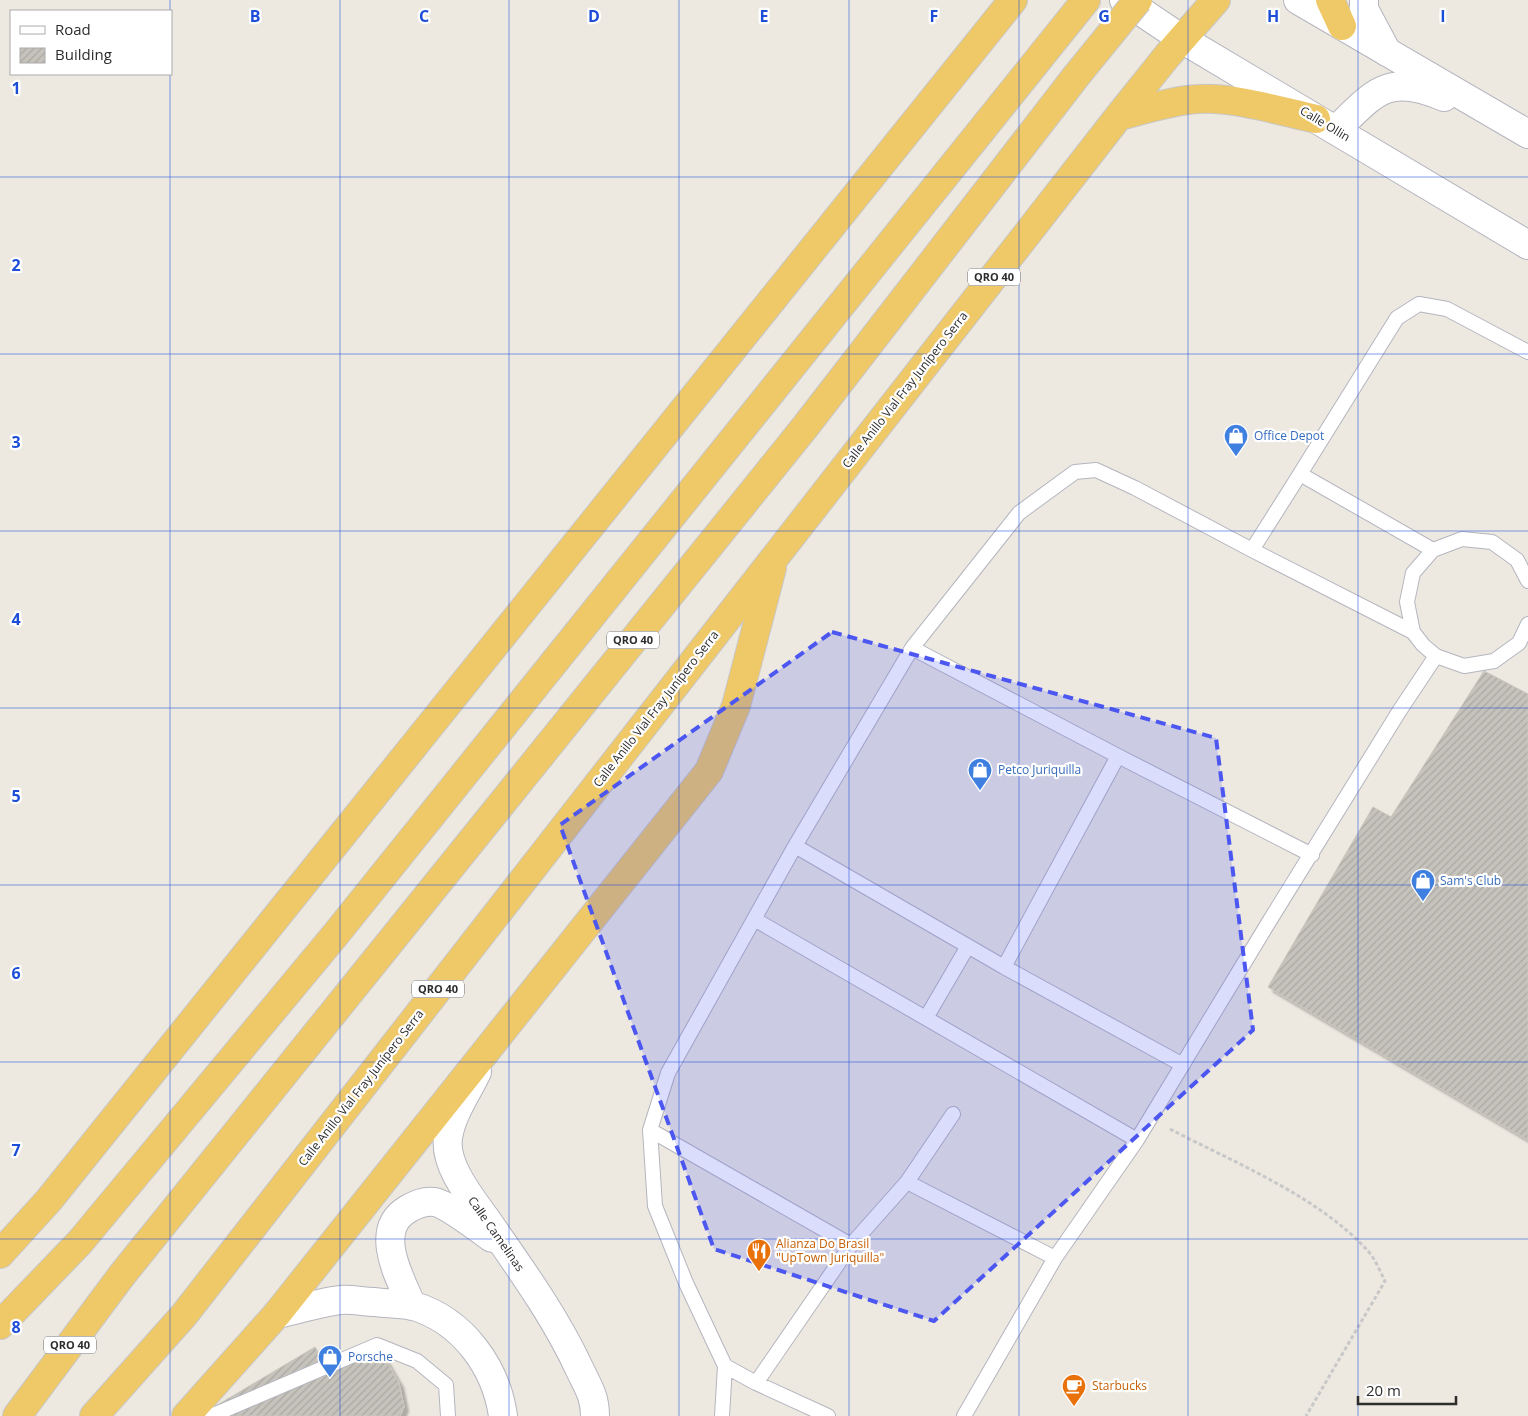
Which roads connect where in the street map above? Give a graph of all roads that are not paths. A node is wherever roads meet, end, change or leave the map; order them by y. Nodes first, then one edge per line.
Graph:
1 (1013, 0) edge
2 (1086, 0) edge
3 (1124, 0) edge
4 (1138, 0) edge
5 (1216, 0) edge
6 (1298, 0) edge
7 (1330, 0) edge
8 (1364, 0) edge
9 (1342, 26) junction
10 (1182, 39) junction
11 (1387, 52) junction
12 (1120, 116) junction
13 (1326, 125) junction
14 (1522, 131) edge
15 (1528, 245) edge
16 (1528, 352) edge
17 (1300, 474) junction
18 (1252, 550) junction
19 (1433, 550) junction
20 (775, 557) junction
21 (1528, 581) edge
22 (1528, 626) edge
23 (1413, 632) junction
24 (912, 648) junction
25 (1436, 656) junction
26 (1118, 756) junction
27 (795, 846) junction
28 (1312, 855) junction
29 (754, 919) junction
30 (968, 946) junction
31 (1004, 967) junction
32 (926, 1018) junction
33 (490, 1046) junction
34 (1183, 1065) junction
35 (953, 1114) dead end
36 (650, 1130) junction
37 (1137, 1140) junction
38 (907, 1182) junction
39 (851, 1245) junction
40 (506, 1248) junction
41 (0, 1254) edge
42 (1055, 1258) junction
43 (412, 1306) junction
44 (277, 1314) junction
45 (0, 1325) edge
46 (725, 1366) junction
47 (756, 1383) junction
48 (17, 1416) edge
49 (94, 1416) edge
50 (186, 1416) edge
51 (210, 1416) edge
52 (448, 1416) edge
53 (503, 1416) edge
54 (595, 1416) edge
55 (722, 1416) edge
56 (828, 1416) edge
57 (964, 1416) edge

1 - 41 highway
2 - 45 highway
3 - 10 street, Calle Ollin
4 - 48 highway, QRO 40, bridge
5 - 10 highway, Calle Anillo Vial Fray Junípero Serra / QRO 40
6 - 9 street
7 - 9 highway
8 - 11 street
9 - 11 street
10 - 12 highway, Calle Anillo Vial Fray Junípero Serra / QRO 40
10 - 13 street, Calle Ollin
11 - 14 street
12 - 13 highway
12 - 20 highway, Calle Anillo Vial Fray Junípero Serra / QRO 40
13 - 14 street
13 - 15 street, Calle Ollin
16 - 17 lane
17 - 18 lane
17 - 19 lane
18 - 23 lane
18 - 24 lane
19 - 21 lane
19 - 23 lane
20 - 33 highway
20 - 49 highway, Calle Anillo Vial Fray Junípero Serra / QRO 40
22 - 25 lane
23 - 25 lane
24 - 26 lane
24 - 27 lane
25 - 28 lane
26 - 28 lane
26 - 31 lane
27 - 29 lane
27 - 30 lane
28 - 34 lane
29 - 32 lane
29 - 36 lane
30 - 31 lane
30 - 32 lane
31 - 34 lane
32 - 37 lane
33 - 40 street, Calle Camelinas
33 - 44 highway
34 - 37 lane
35 - 38 lane
36 - 39 lane
36 - 46 lane
37 - 42 lane
38 - 39 lane
38 - 42 lane
39 - 47 lane
40 - 43 street
40 - 54 street, Calle Camelinas
42 - 57 lane
43 - 44 street
43 - 53 street
44 - 50 highway
46 - 47 lane
46 - 55 lane
47 - 56 lane
51 - 52 lane

